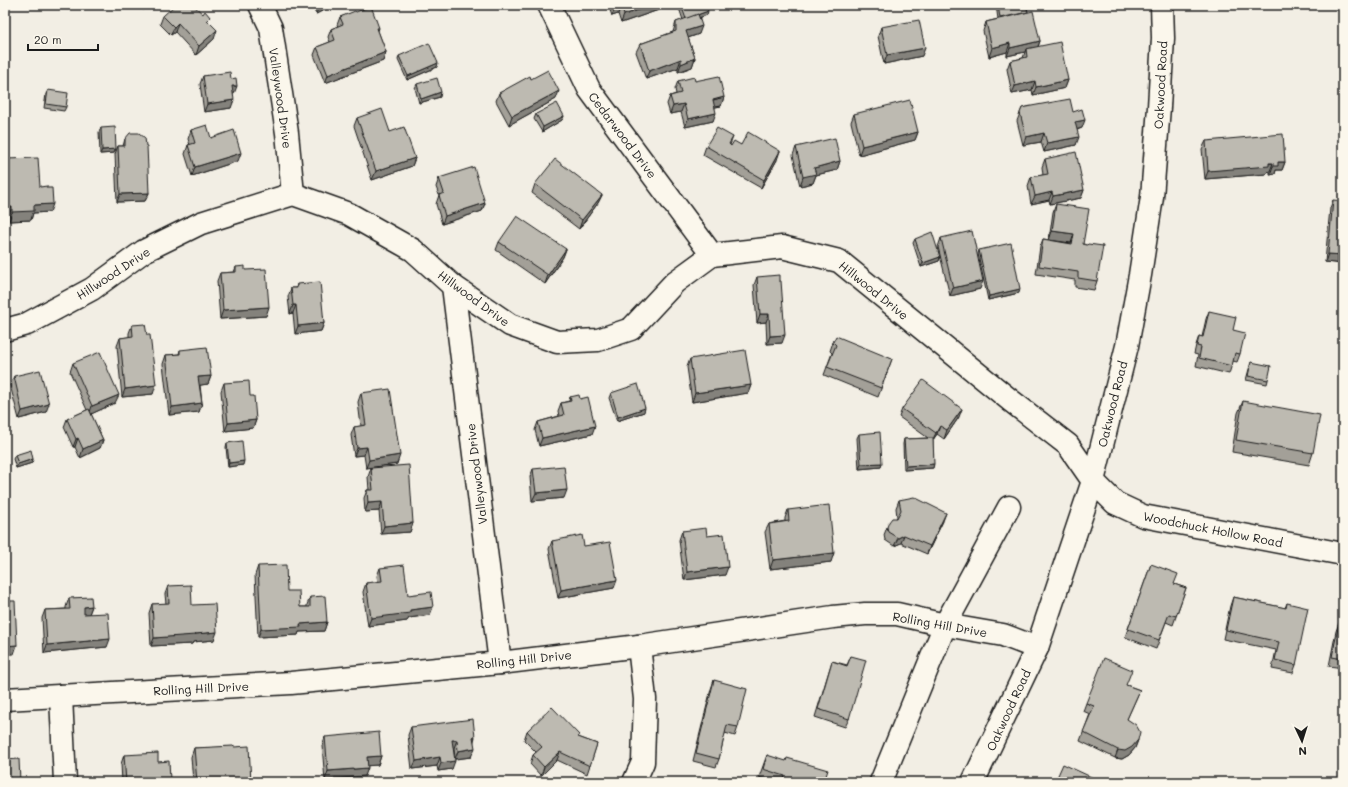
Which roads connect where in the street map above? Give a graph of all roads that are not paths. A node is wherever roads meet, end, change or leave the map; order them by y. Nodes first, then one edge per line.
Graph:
1 (260, 5) edge
2 (549, 5) edge
3 (1162, 5) edge
4 (293, 194) junction
5 (712, 255) junction
6 (453, 286) junction
7 (5, 330) edge
8 (1093, 481) junction
9 (1009, 507) dead end
10 (1343, 554) edge
11 (945, 625) junction
12 (639, 646) junction
13 (1037, 648) junction
14 (500, 662) junction
15 (61, 696) junction
16 (5, 699) edge
17 (65, 782) edge
18 (634, 782) edge
19 (880, 782) edge
20 (973, 782) edge

1 - 4 street, Valleywood Drive
2 - 5 street, Cedarwood Drive
3 - 8 street, Oakwood Road
4 - 6 street, Hillwood Drive
4 - 7 street, Hillwood Drive
5 - 6 street, Hillwood Drive
5 - 8 street, Hillwood Drive
6 - 14 street, Valleywood Drive
8 - 10 street, Woodchuck Hollow Road
8 - 13 street, Oakwood Road
9 - 11 street
11 - 12 street, Rolling Hill Drive
11 - 13 street, Rolling Hill Drive
11 - 19 street
12 - 14 street, Rolling Hill Drive
12 - 18 street
13 - 20 street, Oakwood Road
14 - 15 street, Rolling Hill Drive
15 - 16 street, Rolling Hill Drive
15 - 17 street

